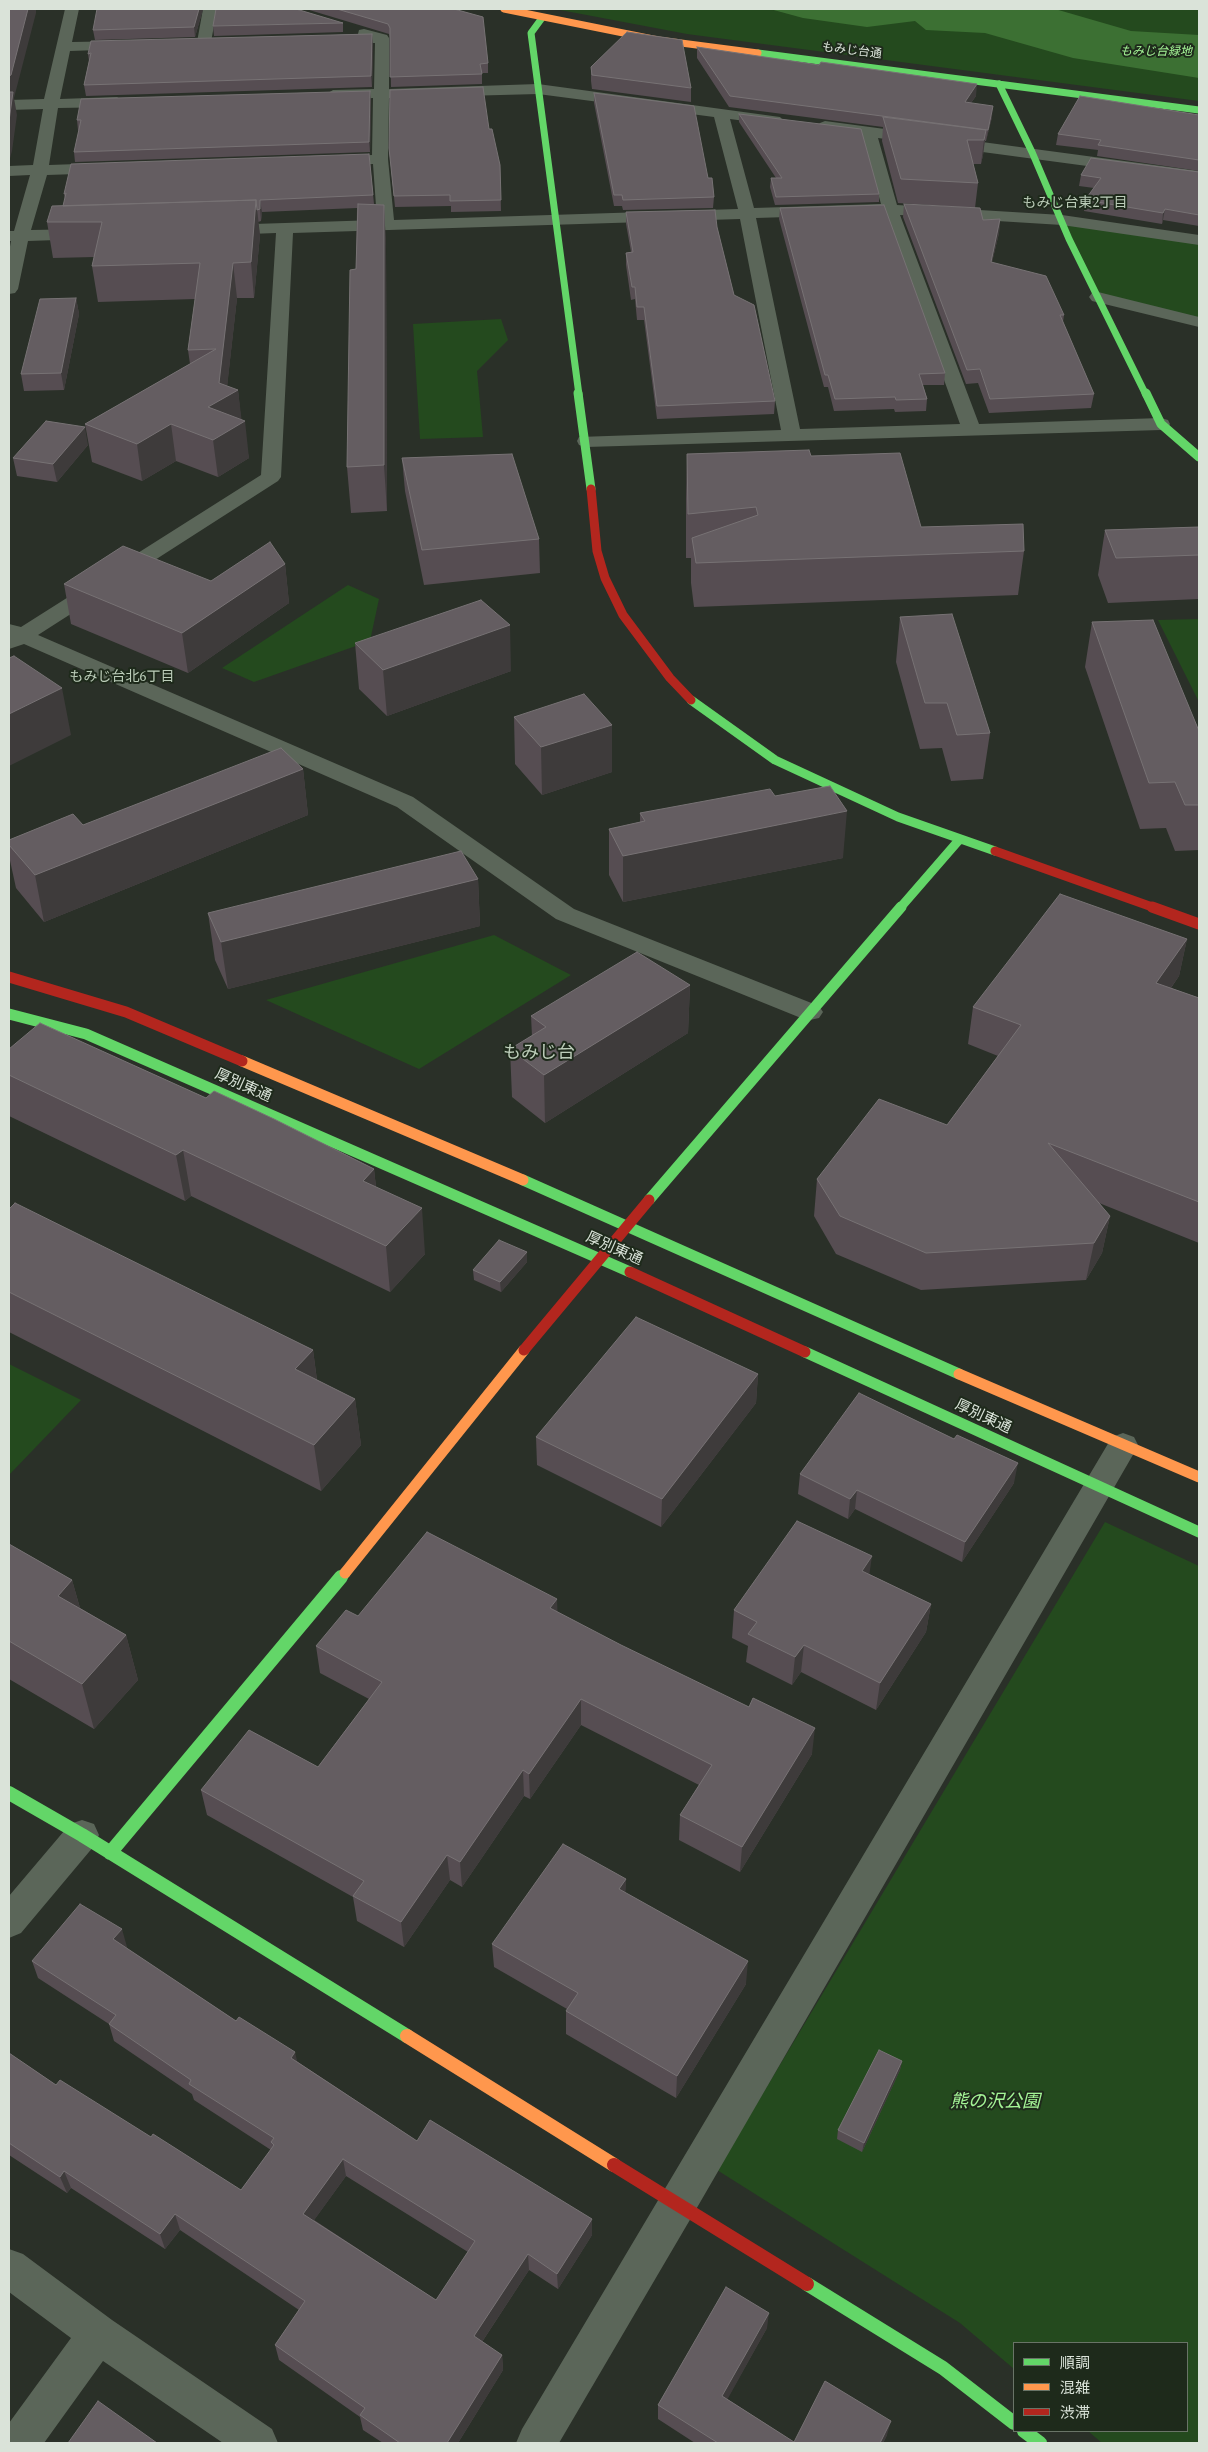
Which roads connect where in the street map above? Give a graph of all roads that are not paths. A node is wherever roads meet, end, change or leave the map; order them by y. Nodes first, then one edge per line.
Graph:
1 (72, 9) edge
2 (210, 9) edge
3 (504, 9) edge
4 (542, 18) junction
5 (334, 23) edge
6 (382, 38) junction
7 (322, 40) edge
8 (204, 42) junction
9 (224, 42) edge
10 (185, 43) edge
11 (138, 44) edge
12 (63, 47) junction
13 (999, 84) junction
14 (538, 89) junction
15 (380, 94) junction
16 (320, 95) edge
17 (131, 102) edge
18 (51, 104) junction
19 (9, 105) edge
20 (1199, 110) edge
21 (721, 113) junction
22 (790, 122) edge
23 (810, 124) edge
24 (868, 132) junction
25 (1032, 152) junction
26 (380, 159) junction
27 (322, 161) edge
28 (118, 168) edge
29 (40, 170) junction
30 (9, 171) edge
31 (1199, 176) edge
32 (890, 209) junction
33 (747, 213) junction
34 (557, 219) junction
35 (1062, 220) junction
36 (386, 225) junction
37 (285, 228) junction
38 (207, 230) edge
39 (99, 233) edge
40 (15, 236) edge
41 (1199, 240) edge
42 (9, 289) edge
43 (1098, 297) junction
44 (1199, 322) edge
45 (1161, 424) junction
46 (971, 428) junction
47 (792, 436) junction
48 (586, 441) junction
49 (1199, 457) edge
50 (13, 637) edge
51 (960, 840) junction
52 (1199, 924) edge
53 (9, 977) edge
54 (810, 1012) junction
55 (9, 1014) edge
56 (628, 1226) junction
57 (601, 1259) junction
58 (1123, 1445) junction
59 (1199, 1477) edge
60 (1100, 1487) junction
61 (1199, 1532) edge
62 (9, 1793) edge
63 (82, 1835) junction
64 (110, 1853) junction
65 (9, 1922) edge
66 (678, 2205) junction
67 (9, 2268) edge
68 (98, 2334) junction
69 (1013, 2422) edge
70 (1025, 2432) edge
71 (19, 2443) edge
72 (258, 2443) edge
73 (536, 2443) edge
74 (1040, 2443) edge

1 - 12 street
2 - 8 street
3 - 4 street, もみじ台通
4 - 13 street, もみじ台通
4 - 14 street
5 - 6 street
6 - 7 street
6 - 15 street
8 - 9 street
8 - 10 street
11 - 12 street
12 - 18 street
13 - 20 street, もみじ台通
13 - 25 street
14 - 15 street
14 - 21 street
14 - 34 street
15 - 16 street
15 - 26 street
17 - 18 street
18 - 19 street
18 - 29 street
21 - 22 street
21 - 33 street
23 - 24 street
24 - 25 street
24 - 32 street
25 - 31 street
25 - 35 street
26 - 27 street
26 - 36 street
28 - 29 street
29 - 30 street
29 - 40 street
32 - 33 street
32 - 35 street
32 - 46 street
33 - 34 street
33 - 47 street
34 - 36 street
34 - 48 street
35 - 41 street
35 - 43 street
36 - 37 street
37 - 38 street
37 - 50 street
39 - 40 street
40 - 42 street
43 - 44 street
43 - 45 street
45 - 46 street
45 - 49 street
46 - 47 street
47 - 48 street
48 - 51 street
50 - 54 street
51 - 52 street
51 - 54 street
53 - 56 street, 厚別東通
54 - 56 street
55 - 57 street, 厚別東通
56 - 57 street
56 - 58 street, 厚別東通
57 - 60 street, 厚別東通
57 - 64 street
58 - 59 street, 厚別東通
58 - 60 street
60 - 61 street, 厚別東通
60 - 66 street
62 - 63 street
63 - 64 street
63 - 65 street
64 - 66 street
66 - 69 street
66 - 73 street
67 - 68 street
68 - 71 street
68 - 72 street
70 - 74 street

